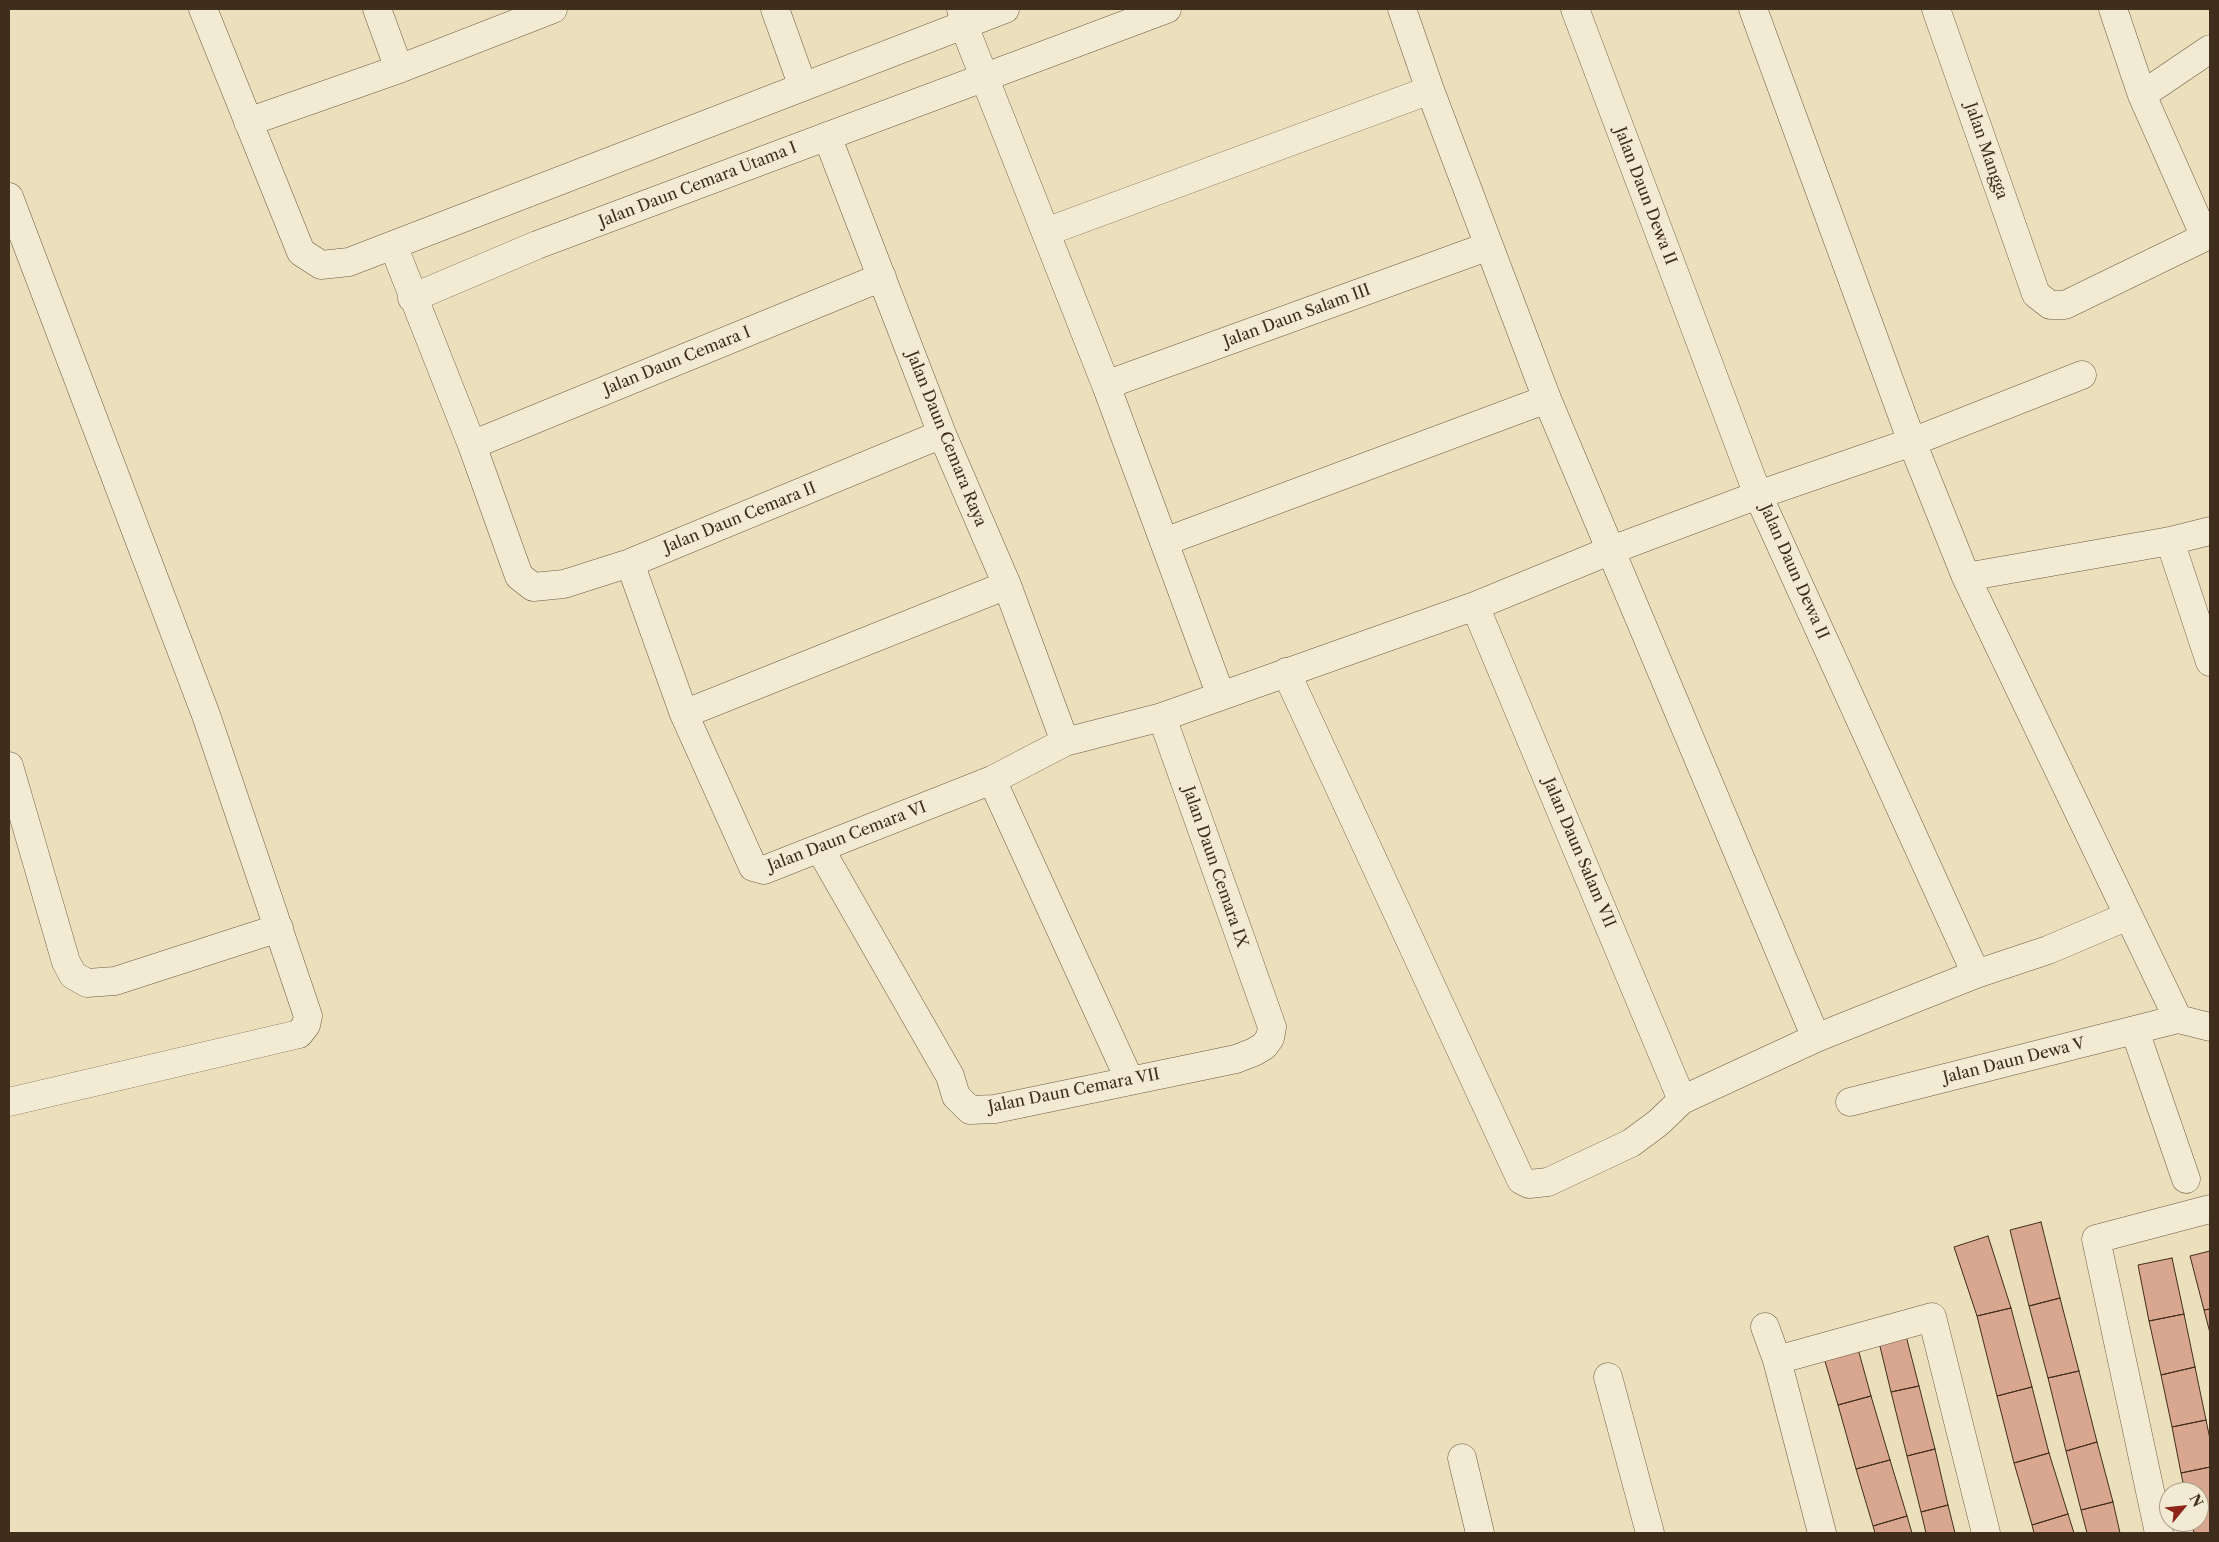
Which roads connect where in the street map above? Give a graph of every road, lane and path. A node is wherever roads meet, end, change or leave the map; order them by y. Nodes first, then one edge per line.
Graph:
1 (203, 9) edge
2 (377, 9) edge
3 (553, 9) edge
4 (775, 9) edge
5 (1004, 9) edge
6 (1167, 9) edge
7 (1402, 9) edge
8 (1574, 9) edge
9 (1753, 9) edge
10 (1936, 9) edge
11 (2113, 9) edge
12 (965, 22) edge
13 (2210, 49) edge
14 (399, 69) junction
15 (982, 71) junction
16 (803, 87) junction
17 (1430, 90) junction
18 (2142, 94) junction
19 (248, 122) junction
20 (826, 136) junction
21 (9, 197) edge
22 (1046, 232) junction
23 (2208, 236) edge
24 (1489, 246) junction
25 (403, 271) junction
26 (882, 277) junction
27 (2082, 375) dead end
28 (1106, 386) junction
29 (1547, 399) junction
30 (942, 434) junction
31 (1912, 442) junction
32 (472, 445) junction
33 (1758, 495) junction
34 (2210, 531) edge
35 (2170, 541) junction
36 (1164, 542) junction
37 (1609, 551) junction
38 (630, 563) junction
39 (1966, 577) junction
40 (1007, 585) junction
41 (1475, 606) junction
42 (2210, 662) edge
43 (1286, 672) junction
44 (1221, 696) junction
45 (684, 714) junction
46 (1162, 717) junction
47 (1065, 742) junction
48 (9, 766) edge
49 (992, 780) junction
50 (820, 849) junction
51 (2128, 916) junction
52 (278, 928) junction
53 (1976, 974) junction
54 (1267, 1016) joint
55 (2178, 1020) junction
56 (2210, 1027) edge
57 (2135, 1031) junction
58 (1816, 1038) junction
59 (1130, 1081) junction
60 (1682, 1100) junction
61 (9, 1102) edge
62 (1850, 1102) dead end
63 (2186, 1179) dead end
64 (2210, 1209) edge
65 (1765, 1327) dead end
66 (1776, 1360) junction
67 (1608, 1377) dead end
68 (1462, 1458) dead end
69 (1480, 1533) edge
70 (1650, 1533) edge
71 (1822, 1533) edge
72 (1986, 1533) edge
73 (2159, 1533) edge

1 - 19 street
2 - 14 street
3 - 14 street
4 - 16 street
5 - 12 street
6 - 15 street, Jalan Daun Cemara Utama I
7 - 17 street
8 - 33 street, Jalan Daun Dewa II
9 - 31 street
10 - 23 street, Jalan Mangga
11 - 18 street
12 - 15 street
12 - 16 street
13 - 18 street
14 - 19 street
15 - 20 street, Jalan Daun Cemara Utama I
15 - 22 street
16 - 25 street
17 - 22 street
17 - 24 street
18 - 23 street
19 - 25 street
20 - 25 street, Jalan Daun Cemara Utama I
20 - 26 street, Jalan Daun Cemara Raya
21 - 52 street
22 - 28 street
24 - 28 street, Jalan Daun Salam III
24 - 29 street
25 - 32 street
26 - 30 street, Jalan Daun Cemara Raya
26 - 32 street, Jalan Daun Cemara I
27 - 31 street, Jalan Daun Cemara VI
28 - 36 street
29 - 36 street
29 - 37 street
30 - 38 street, Jalan Daun Cemara II
30 - 40 street, Jalan Daun Cemara Raya
31 - 33 street, Jalan Daun Cemara VI
31 - 39 street
32 - 38 street, Jalan Daun Cemara II
33 - 37 street, Jalan Daun Cemara VI
33 - 53 street, Jalan Daun Dewa II
34 - 35 street
35 - 39 street
35 - 42 street
36 - 44 street
37 - 41 street, Jalan Daun Cemara VI
37 - 58 street
38 - 45 street, Jalan Daun Cemara VI
39 - 51 street
40 - 45 street
40 - 47 street, Jalan Daun Cemara Raya
41 - 43 street, Jalan Daun Cemara VI
41 - 60 street, Jalan Daun Salam VII
43 - 44 street, Jalan Daun Cemara VI
43 - 60 street
44 - 46 street, Jalan Daun Cemara VI
45 - 50 street, Jalan Daun Cemara VI
46 - 47 street, Jalan Daun Cemara VI
46 - 54 street, Jalan Daun Cemara IX
47 - 49 street, Jalan Daun Cemara VI
48 - 52 street
49 - 50 street, Jalan Daun Cemara VI
49 - 59 street
50 - 59 street, Jalan Daun Cemara VII
51 - 53 street
51 - 55 street
52 - 61 street
53 - 58 street
54 - 59 street, Jalan Daun Cemara VII
55 - 56 street
55 - 57 street, Jalan Daun Dewa V
57 - 62 street, Jalan Daun Dewa V
57 - 63 street
58 - 60 street
64 - 73 street
65 - 66 street
66 - 71 street
66 - 72 street
67 - 70 street
68 - 69 street

